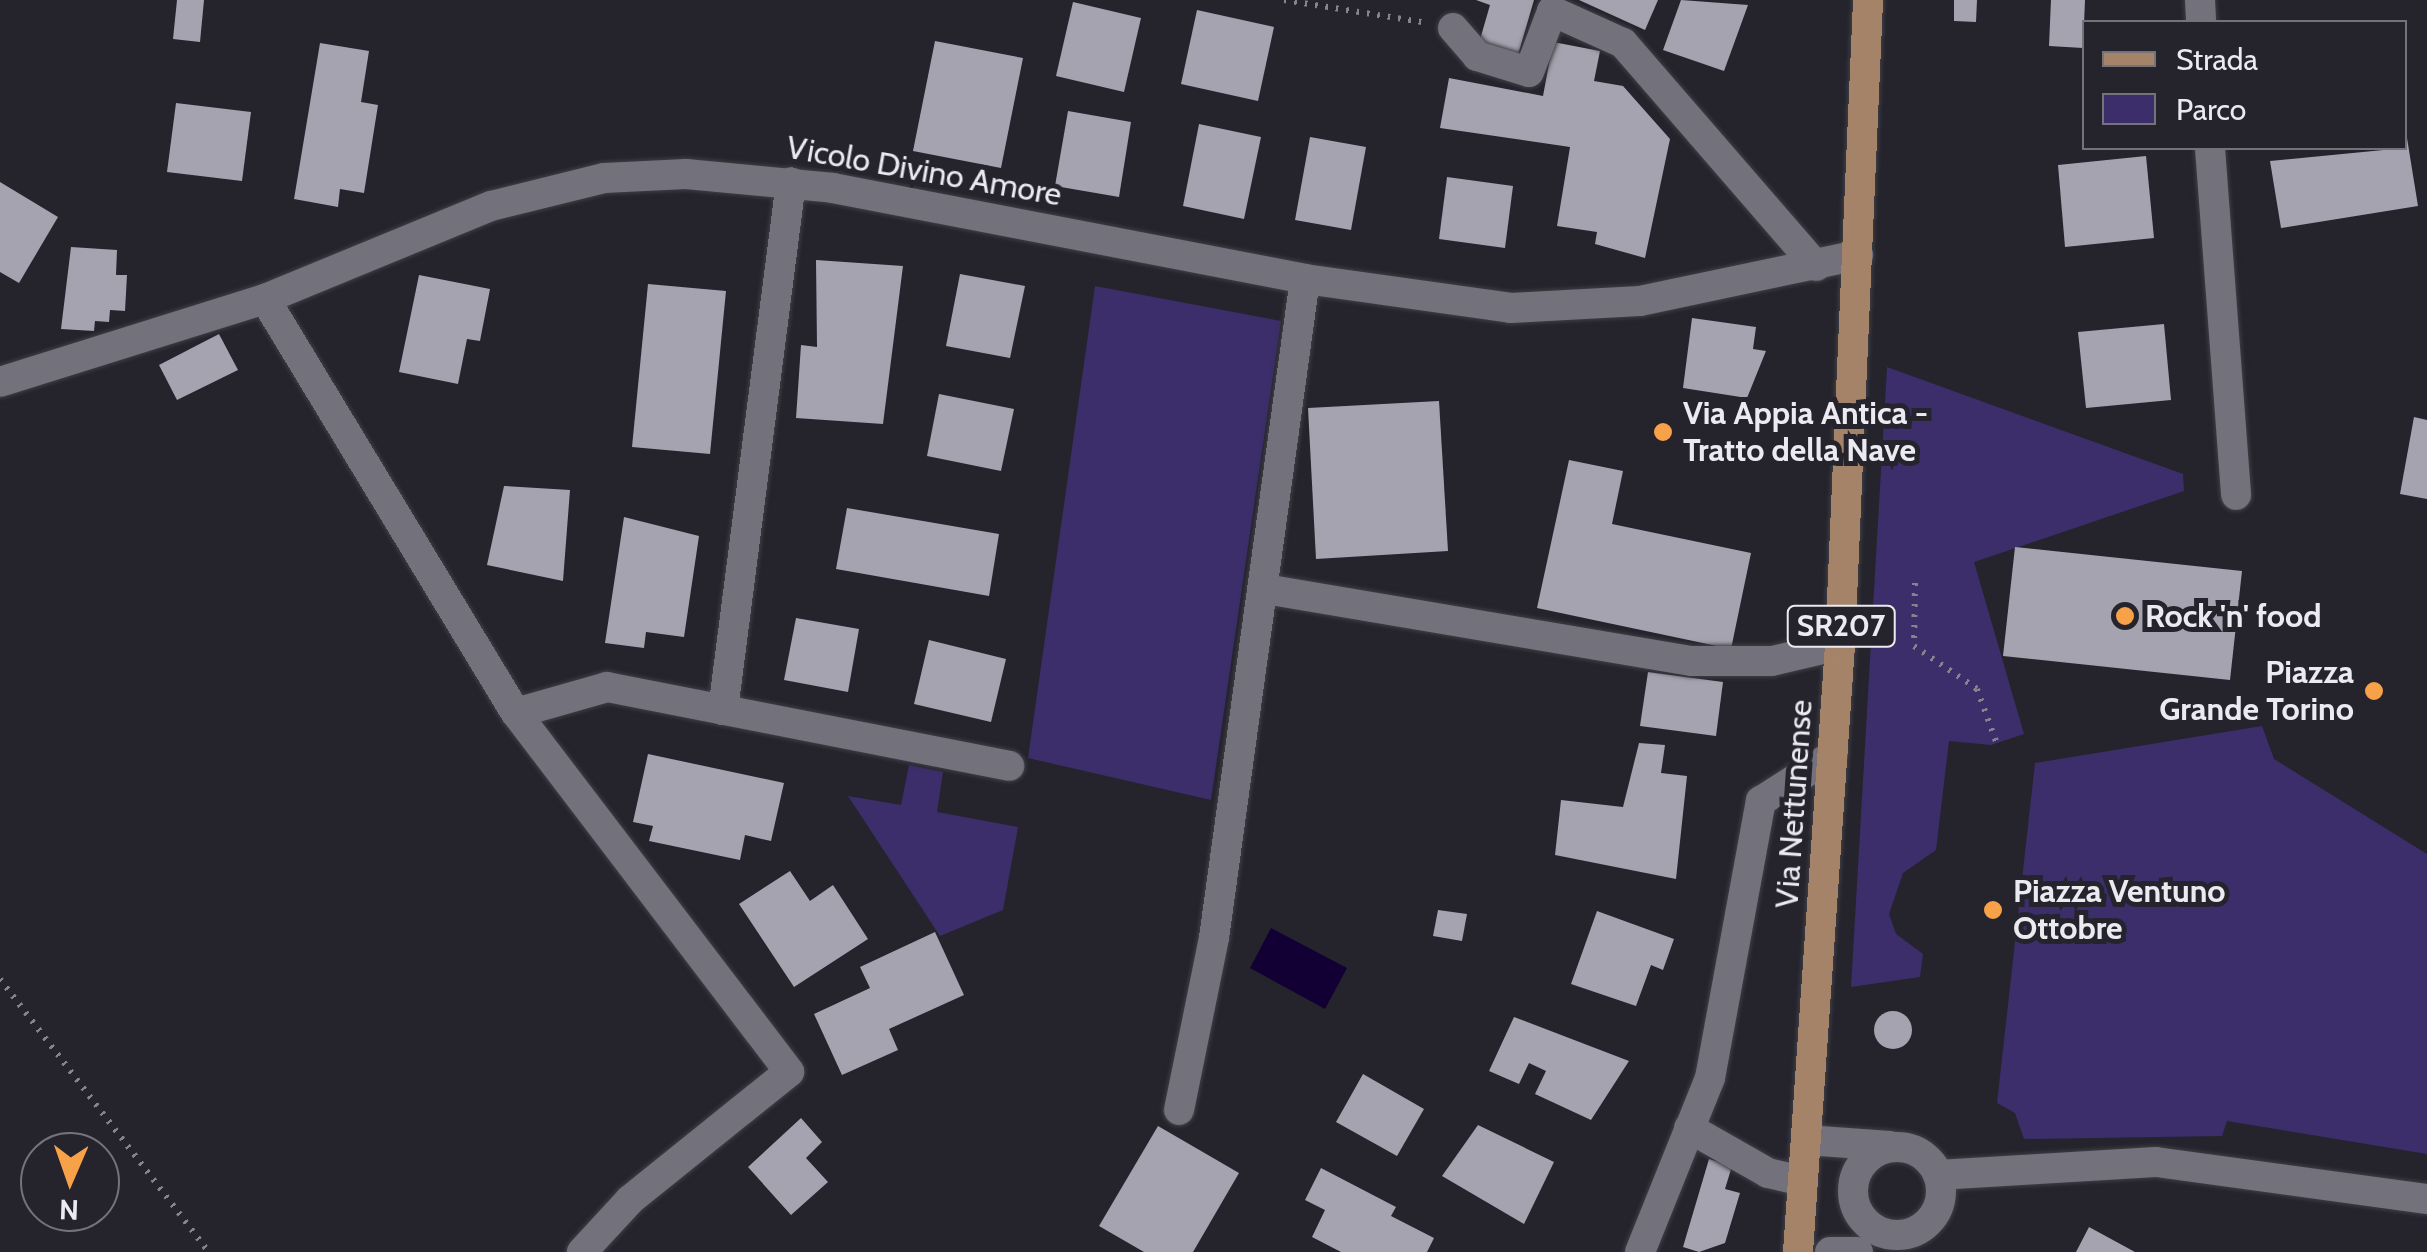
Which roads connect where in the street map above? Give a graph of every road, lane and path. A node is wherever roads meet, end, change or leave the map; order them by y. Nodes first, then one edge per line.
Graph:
1 (1284, 0) edge
2 (1868, 0) edge
3 (1453, 28) joint
4 (2210, 150) edge
5 (790, 182) junction
6 (1858, 255) junction
7 (1816, 266) junction
8 (1305, 280) junction
9 (265, 299) junction
10 (0, 382) edge
11 (2236, 495) dead end
12 (1915, 583) dead end
13 (1265, 589) junction
14 (1840, 645) junction
15 (724, 710) junction
16 (516, 713) junction
17 (1998, 747) dead end
18 (1833, 755) junction
19 (1009, 766) dead end
20 (0, 979) edge
21 (1179, 1110) dead end
22 (1689, 1128) junction
23 (1806, 1140) junction
24 (1898, 1147) junction
25 (1938, 1176) junction
26 (1803, 1181) junction
27 (2427, 1199) edge
28 (209, 1252) edge
29 (582, 1252) edge
30 (1640, 1252) edge
31 (1798, 1252) edge
32 (1830, 1252) edge
33 (1858, 1252) edge

1 - 3 path
2 - 6 main road, Via Nettunense / SR207
3 - 7 street
4 - 11 street
5 - 8 street, Vicolo Divino Amore
5 - 9 street, Vicolo Divino Amore
5 - 15 street
6 - 7 street, Vicolo Divino Amore
6 - 14 main road, Via Nettunense / SR207
7 - 8 street, Vicolo Divino Amore
8 - 13 street
9 - 10 street, Vicolo Divino Amore
9 - 16 street
12 - 17 path
13 - 14 street
13 - 21 street
14 - 18 main road, Via Nettunense / SR207
15 - 16 street
15 - 19 street
16 - 29 street
18 - 22 street
18 - 23 main road, Via Nettunense / SR207
20 - 28 path
22 - 26 street
22 - 30 street
23 - 24 street
23 - 26 main road, Via Nettunense / SR207
24 - 25 street
24 - 25 street
25 - 27 street
26 - 31 main road, Via Nettunense / SR207
32 - 33 street

